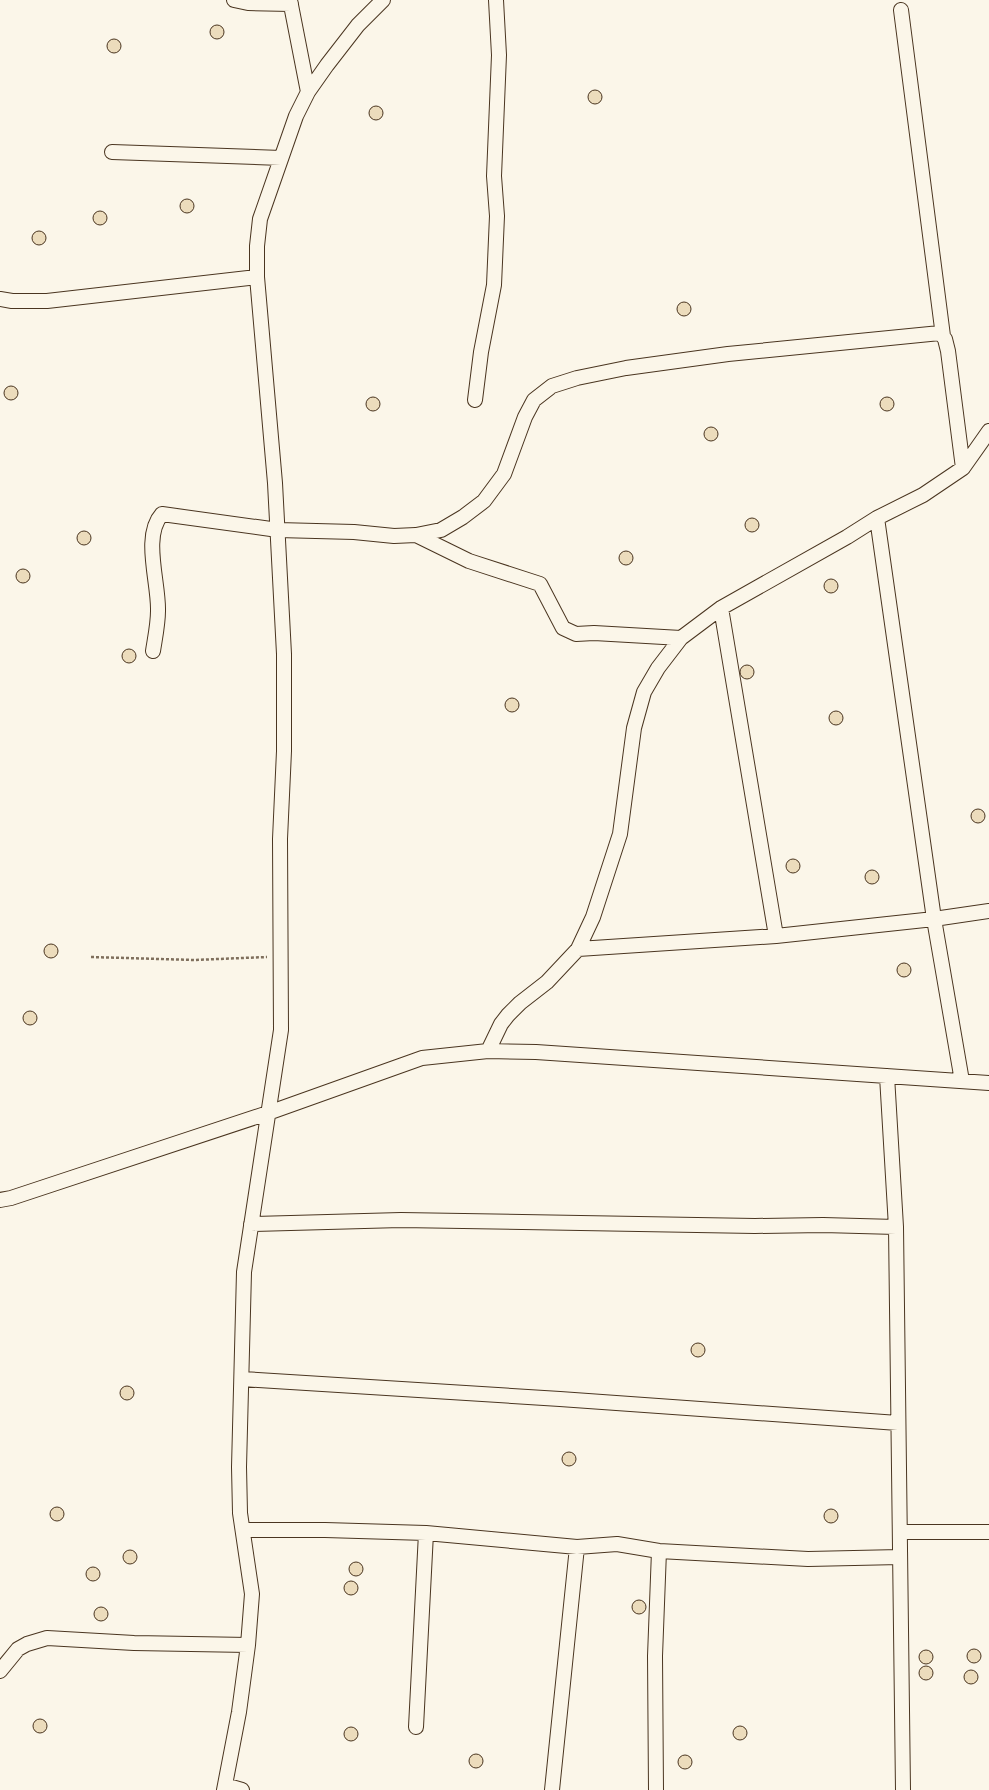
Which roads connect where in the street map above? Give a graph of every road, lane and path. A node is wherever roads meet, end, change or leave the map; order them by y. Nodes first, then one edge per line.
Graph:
1 (234, 0) edge
2 (383, 0) edge
3 (496, 0) edge
4 (290, 2) edge
5 (901, 10) dead end
6 (308, 92) junction
7 (112, 152) dead end
8 (281, 158) junction
9 (257, 277) junction
10 (0, 299) edge
11 (943, 336) junction
12 (475, 400) dead end
13 (989, 431) edge
14 (963, 468) junction
15 (877, 518) junction
16 (278, 530) junction
17 (416, 535) junction
18 (721, 608) junction
19 (681, 638) junction
20 (154, 651) dead end
21 (989, 911) edge
22 (934, 919) junction
23 (776, 936) junction
24 (578, 949) junction
25 (281, 956) junction
26 (91, 957) dead end
27 (488, 1051) junction
28 (887, 1076) junction
29 (962, 1081) junction
30 (989, 1083) edge
31 (268, 1113) junction
32 (0, 1200) edge
33 (251, 1224) junction
34 (896, 1227) junction
35 (242, 1379) junction
36 (898, 1423) junction
37 (243, 1530) junction
38 (900, 1532) junction
39 (989, 1532) edge
40 (426, 1533) junction
41 (577, 1547) junction
42 (659, 1551) junction
43 (900, 1557) junction
44 (248, 1645) junction
45 (0, 1671) edge
46 (416, 1728) dead end
47 (224, 1787) edge
48 (242, 1790) edge
49 (552, 1790) edge
50 (656, 1790) edge
51 (903, 1790) edge

1 - 4 street
2 - 6 street
3 - 12 street
4 - 6 street
5 - 11 street
6 - 8 street
7 - 8 street
8 - 9 street
9 - 10 street
9 - 16 street
11 - 14 street
11 - 17 street
13 - 14 street
14 - 15 street
15 - 18 street
15 - 22 street
16 - 17 street
16 - 20 street
16 - 25 street
17 - 19 street
18 - 19 street
18 - 23 street
19 - 24 street
21 - 22 street
22 - 23 street
22 - 29 street
23 - 24 street
24 - 27 street
25 - 26 path
25 - 31 street
27 - 28 street
27 - 31 street
28 - 29 street
28 - 34 street
29 - 30 street
31 - 32 street
31 - 33 street
33 - 34 street
33 - 35 street
34 - 36 street
35 - 36 street
35 - 37 street
36 - 38 street
37 - 40 street
37 - 44 street
38 - 39 street
38 - 43 street
40 - 41 street
40 - 46 street
41 - 42 street
41 - 49 street
42 - 43 street
42 - 50 street
43 - 51 street
44 - 45 street
44 - 47 street
47 - 48 street

